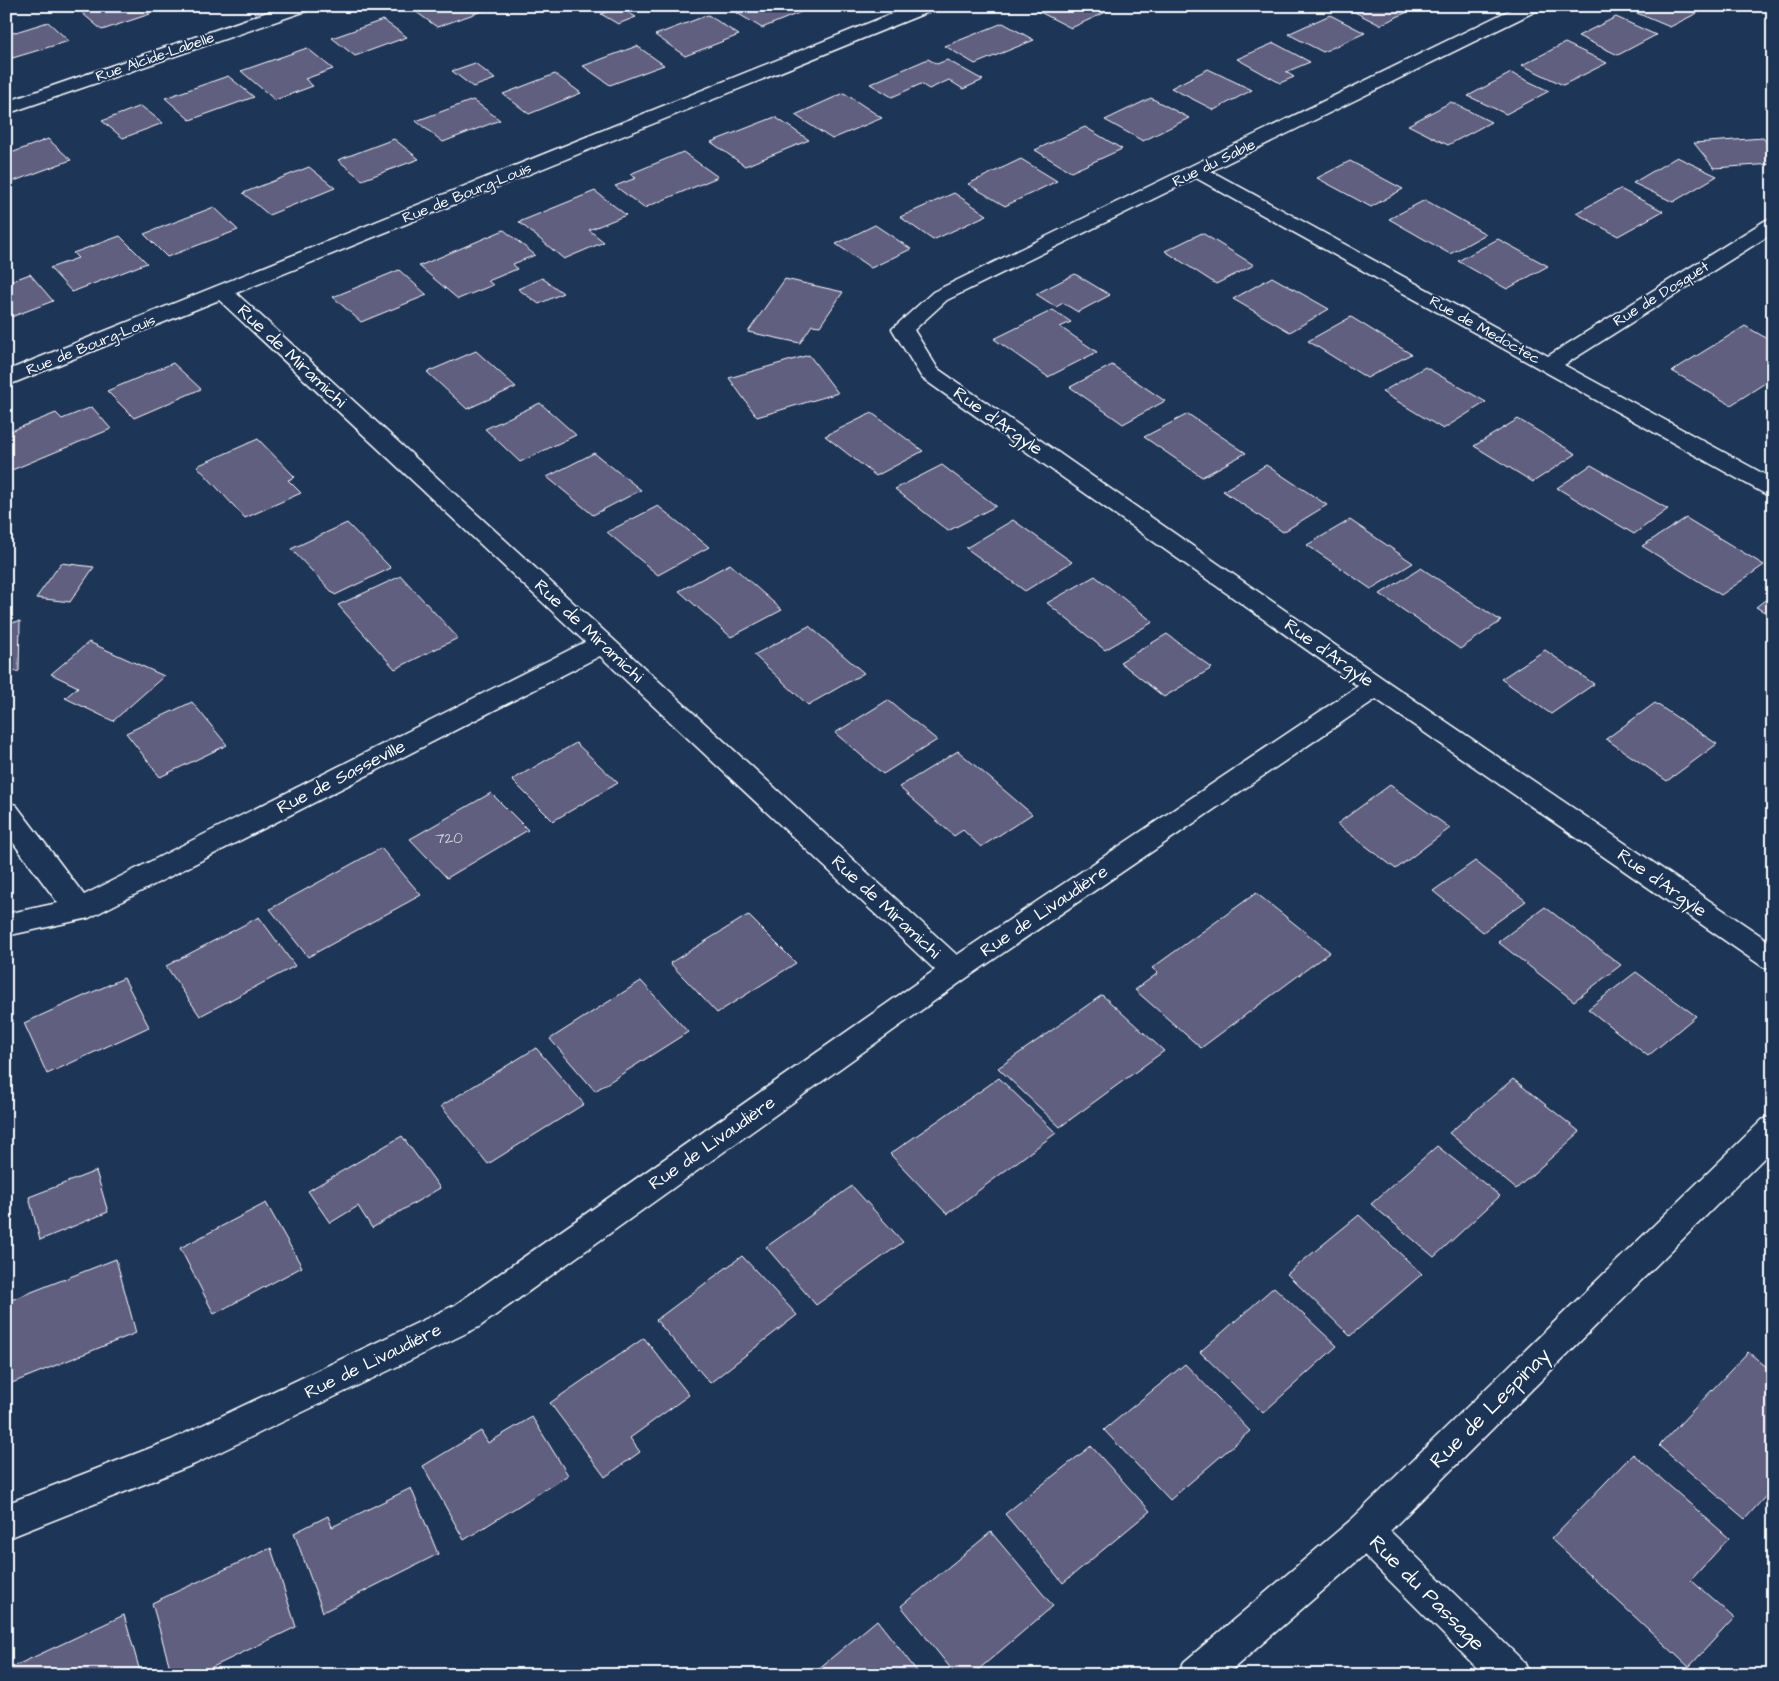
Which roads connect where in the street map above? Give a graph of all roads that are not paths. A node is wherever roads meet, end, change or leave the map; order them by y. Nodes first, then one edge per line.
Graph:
1 (303, 6) edge
2 (927, 6) edge
3 (1532, 6) edge
4 (6, 108) edge
5 (1197, 172) junction
6 (1773, 224) edge
7 (223, 292) junction
8 (903, 329) joint
9 (1549, 365) junction
10 (6, 379) edge
11 (1773, 489) edge
12 (604, 644) junction
13 (1376, 686) junction
14 (6, 812) edge
15 (79, 910) junction
16 (6, 925) edge
17 (1773, 959) edge
18 (955, 971) junction
19 (1773, 1129) edge
20 (6, 1522) edge
21 (1365, 1532) junction
22 (1197, 1675) edge
23 (1511, 1675) edge

1 - 4 street, Rue Alcide-Labelle
2 - 7 street, Rue de Bourg-Louis
3 - 5 street, Rue du Sable
5 - 8 street, Rue du Sable
5 - 9 street, Rue de Medoctec
6 - 9 street, Rue de Dosquet
7 - 10 street, Rue de Bourg-Louis
7 - 12 street, Rue de Miramichi
8 - 13 street, Rue d'Argyle
9 - 11 street, Rue de Medoctec
12 - 15 street, Rue de Sasseville
12 - 18 street, Rue de Miramichi
13 - 17 street, Rue d'Argyle
13 - 18 street, Rue de Livaudière
14 - 15 street
15 - 16 street, Rue de Sasseville
18 - 20 street, Rue de Livaudière
19 - 21 street, Rue de Lespinay
21 - 22 street, Rue de Lespinay
21 - 23 street, Rue du Passage

